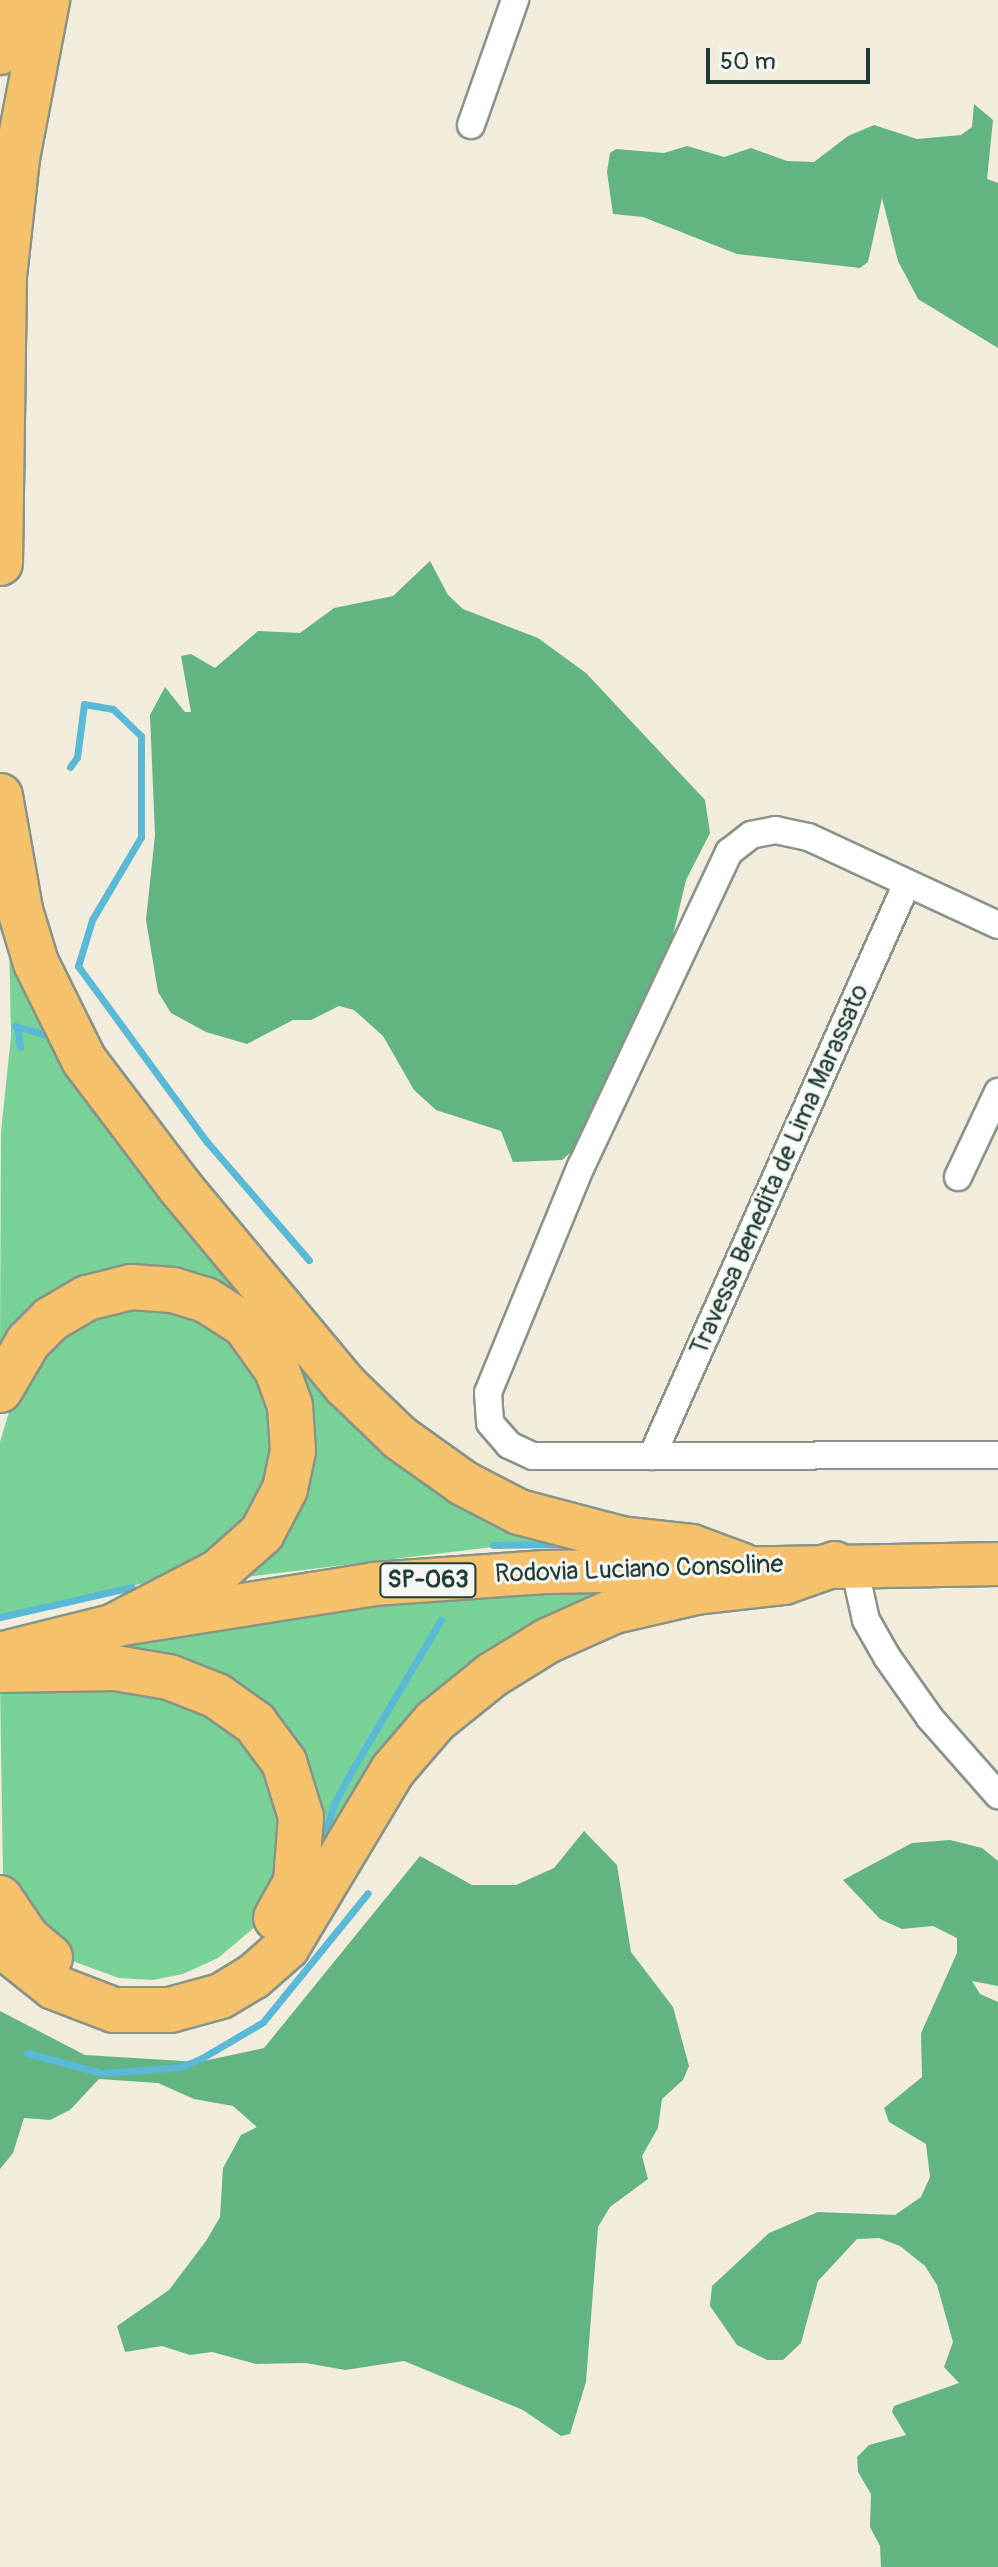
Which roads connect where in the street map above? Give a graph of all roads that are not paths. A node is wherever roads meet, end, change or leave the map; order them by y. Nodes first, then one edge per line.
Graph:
1 (11, 0) edge
2 (47, 0) edge
3 (515, 0) edge
4 (0, 52) edge
5 (471, 125) dead end
6 (0, 563) edge
7 (0, 796) edge
8 (907, 883) junction
9 (998, 925) edge
10 (998, 1092) edge
11 (958, 1177) dead end
12 (0, 1390) edge
13 (998, 1455) edge
14 (652, 1456) junction
15 (998, 1564) edge
16 (845, 1565) junction
17 (743, 1566) junction
18 (116, 1625) junction
19 (0, 1654) edge
20 (0, 1670) edge
21 (998, 1795) edge
22 (0, 1898) edge
23 (0, 1944) edge

1 - 4 highway
2 - 6 highway
3 - 5 street
7 - 17 highway
8 - 9 street
8 - 14 street, Travessa Benedita de Lima Marassato
8 - 14 street
10 - 11 street
12 - 18 highway
13 - 14 street
15 - 16 main road, Rodovia Luciano Consoline / SP-063
16 - 17 main road, Rodovia Luciano Consoline / SP-063
16 - 21 street
16 - 23 highway
17 - 18 main road, Rodovia Luciano Consoline / SP-063
18 - 19 main road, Rodovia Luciano Consoline / SP-063
20 - 22 highway

